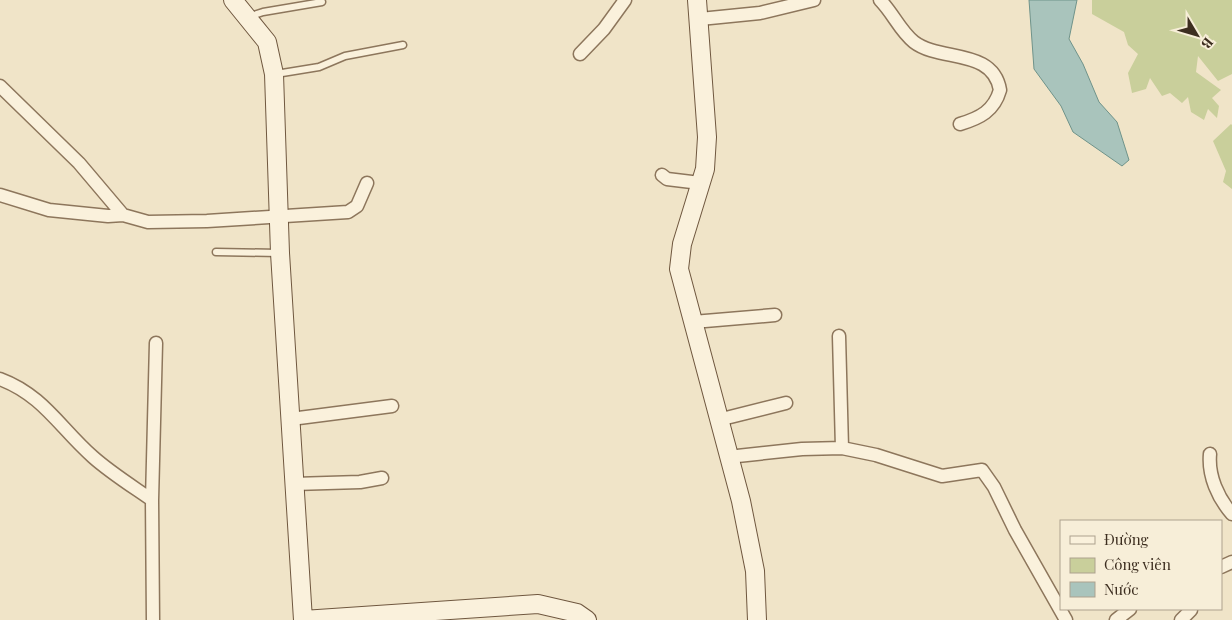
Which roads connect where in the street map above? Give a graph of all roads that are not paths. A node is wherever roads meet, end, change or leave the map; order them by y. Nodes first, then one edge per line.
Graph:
1 (233, 0) edge
2 (625, 0) edge
3 (697, 0) edge
4 (814, 0) edge
5 (880, 0) edge
6 (322, 2) dead end
7 (247, 18) junction
8 (700, 19) junction
9 (403, 45) dead end
10 (580, 54) dead end
11 (274, 74) junction
12 (0, 86) edge
13 (960, 124) dead end
14 (662, 175) dead end
15 (367, 183) dead end
16 (700, 183) junction
17 (0, 195) edge
18 (123, 215) junction
19 (278, 217) junction
20 (216, 252) dead end
21 (280, 253) junction
22 (775, 315) dead end
23 (693, 322) junction
24 (840, 336) dead end
25 (156, 343) dead end
26 (0, 379) edge
27 (786, 403) dead end
28 (392, 406) dead end
29 (291, 419) junction
30 (718, 420) junction
31 (842, 448) junction
32 (1210, 454) dead end
33 (728, 457) junction
34 (382, 478) dead end
35 (294, 484) junction
36 (152, 500) junction
37 (1232, 514) edge
38 (1060, 609) edge
39 (1129, 610) edge
40 (1193, 613) edge
41 (471, 614) edge
42 (153, 620) edge
43 (302, 620) edge
44 (587, 620) edge
45 (757, 620) edge
46 (1116, 620) edge
47 (1181, 620) edge

1 - 7 street
2 - 10 street
3 - 8 street
4 - 8 street
5 - 13 street
6 - 7 lane
7 - 11 street
8 - 16 street
9 - 11 lane
11 - 19 street
12 - 18 street
14 - 16 street
15 - 19 street
16 - 23 street
17 - 18 street
18 - 19 street
19 - 21 street
20 - 21 lane
21 - 29 street
22 - 23 street
23 - 30 street
24 - 31 street
25 - 36 street
26 - 36 street
27 - 30 street
28 - 29 street
29 - 35 street
30 - 33 street
31 - 33 street
31 - 38 street
32 - 37 street
33 - 45 street
34 - 35 street
35 - 43 street
36 - 42 street
39 - 46 street
40 - 47 street
41 - 43 street
41 - 44 street

